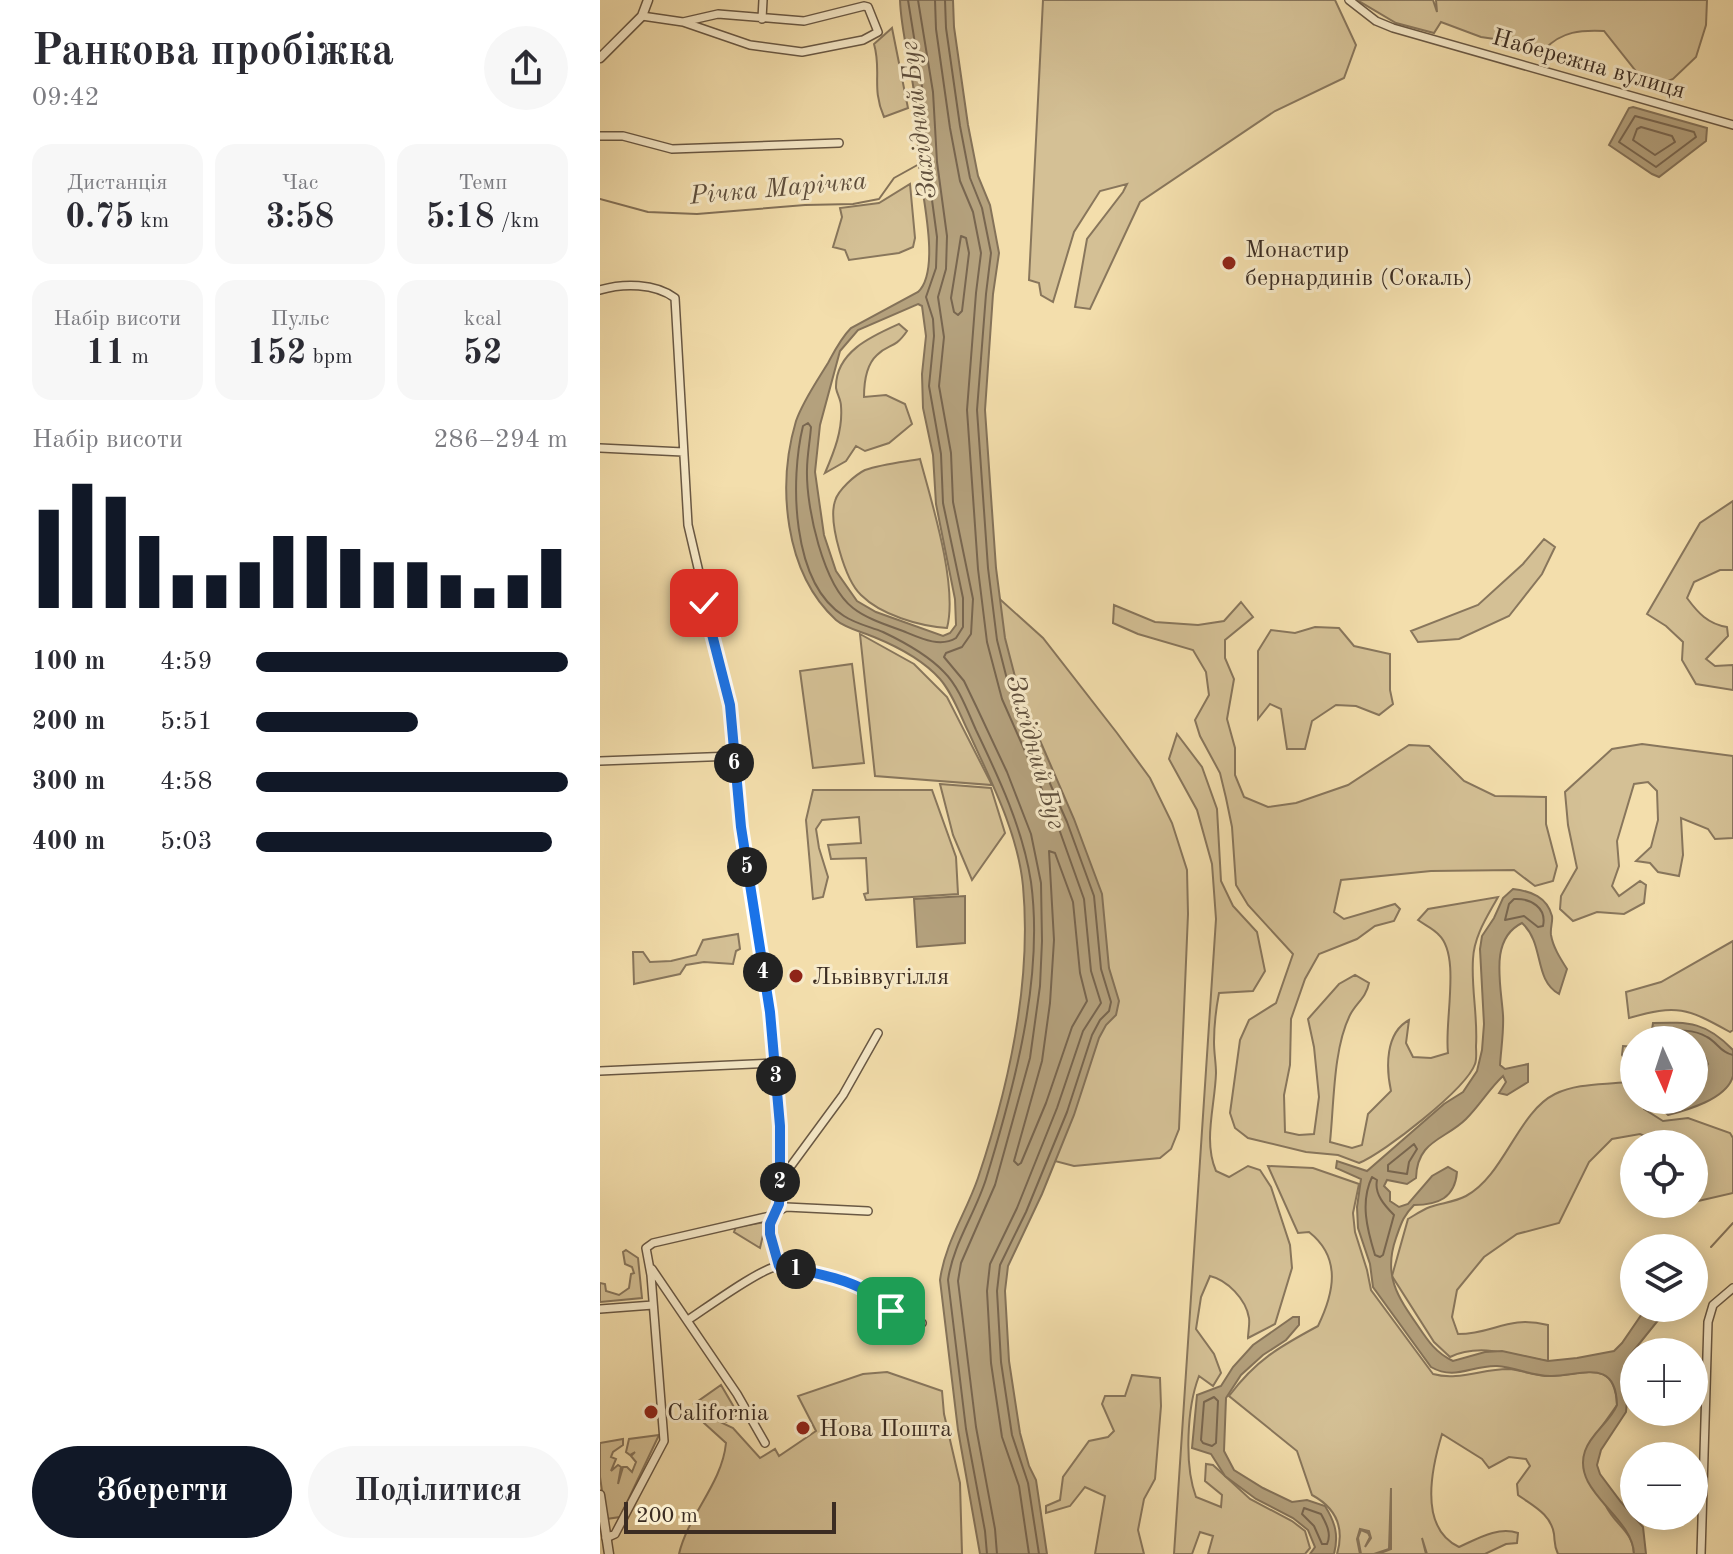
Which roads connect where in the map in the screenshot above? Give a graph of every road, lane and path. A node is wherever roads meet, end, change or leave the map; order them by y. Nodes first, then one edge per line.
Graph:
1 (648, 0) edge
2 (763, 0) edge
3 (1349, 0) edge
4 (642, 16) junction
5 (762, 19) junction
6 (683, 22) junction
7 (600, 58) edge
8 (1733, 125) edge
9 (600, 136) edge
10 (839, 143) dead end
11 (600, 290) edge
12 (600, 448) edge
13 (683, 452) junction
14 (734, 756) junction
15 (600, 761) edge
16 (878, 1033) dead end
17 (774, 1063) junction
18 (600, 1071) edge
19 (780, 1180) junction
20 (868, 1211) dead end
21 (776, 1214) junction
22 (779, 1266) junction
23 (650, 1268) junction
24 (1733, 1288) edge
25 (653, 1305) junction
26 (600, 1309) edge
27 (688, 1320) junction
28 (922, 1323) dead end
29 (765, 1443) dead end
30 (600, 1495) edge
31 (606, 1538) junction
32 (609, 1554) edge
33 (1701, 1554) edge

1 - 4 street
2 - 5 street
3 - 8 street, Набережна вулиця
4 - 6 street
4 - 7 street
5 - 6 street
5 - 6 street
9 - 10 street
11 - 13 street
12 - 13 street
13 - 14 street
14 - 15 street
14 - 17 street
16 - 19 street
17 - 18 street
17 - 19 street
19 - 21 street
20 - 21 street
21 - 22 street
21 - 23 street
22 - 27 street
22 - 28 street
23 - 25 street
23 - 27 street
24 - 33 street
25 - 26 street
25 - 31 street
27 - 29 street
30 - 31 street
31 - 32 street

